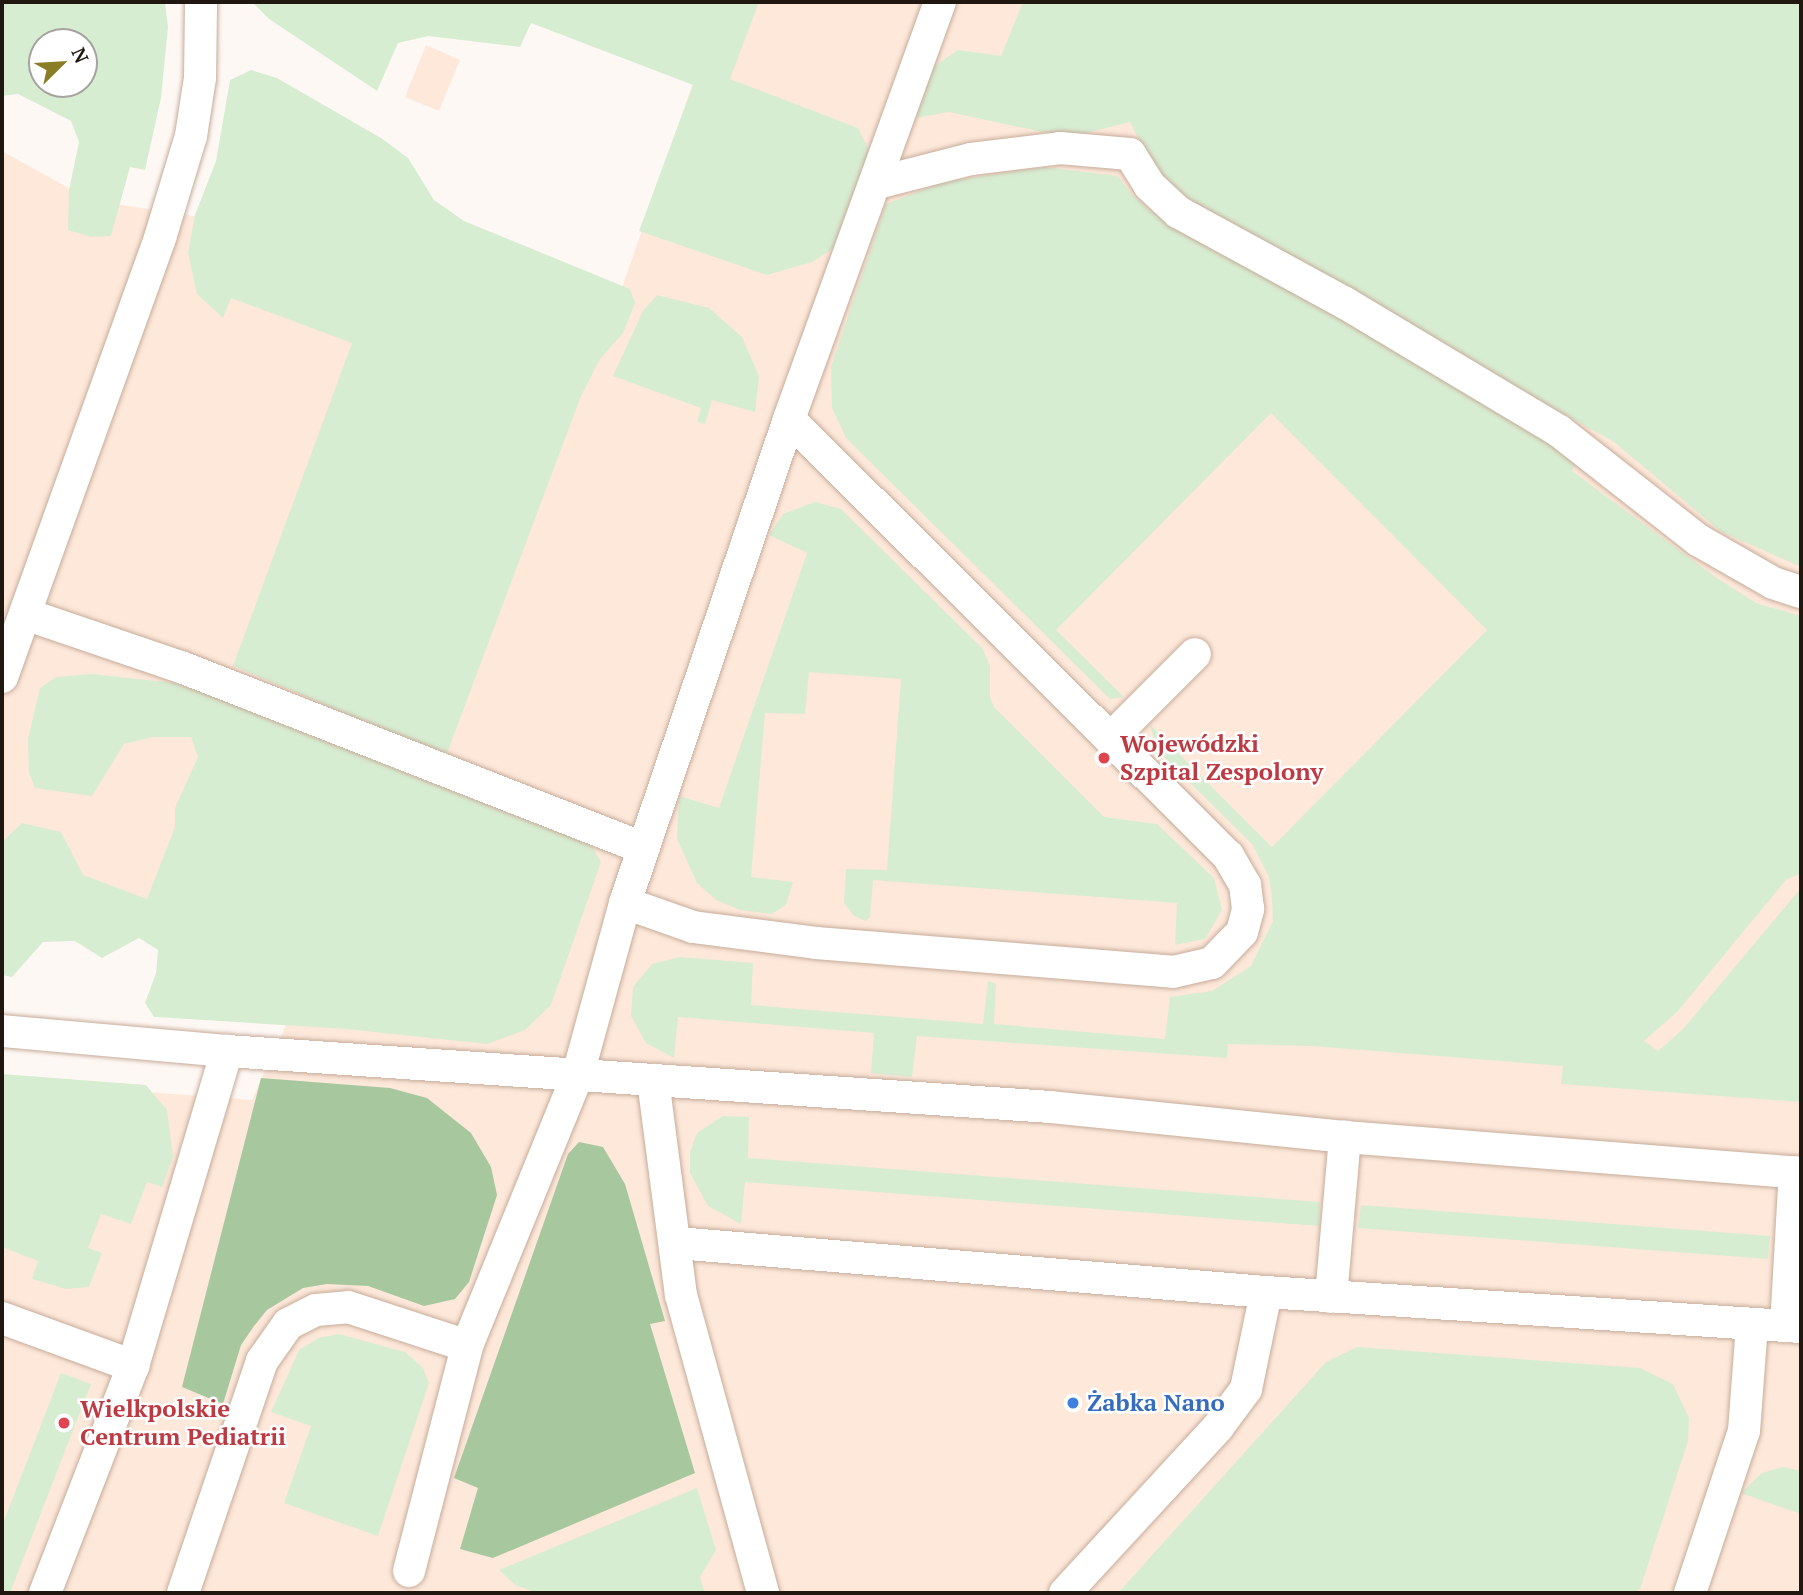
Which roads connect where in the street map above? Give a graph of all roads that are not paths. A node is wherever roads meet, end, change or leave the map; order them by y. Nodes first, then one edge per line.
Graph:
1 (201, 2) edge
2 (940, 2) edge
3 (877, 183) junction
4 (789, 419) junction
5 (1801, 592) edge
6 (25, 614) junction
7 (1195, 654) dead end
8 (2, 677) edge
9 (1110, 739) junction
10 (644, 848) junction
11 (625, 903) junction
12 (2, 1031) edge
13 (227, 1051) junction
14 (578, 1074) junction
15 (653, 1080) junction
16 (1345, 1136) junction
17 (1798, 1172) edge
18 (677, 1243) junction
19 (1266, 1292) junction
20 (1331, 1297) junction
21 (2, 1318) edge
22 (1752, 1325) junction
23 (1794, 1327) edge
24 (467, 1346) junction
25 (133, 1366) junction
26 (408, 1571) dead end
27 (45, 1593) edge
28 (183, 1593) edge
29 (762, 1593) edge
30 (1065, 1593) edge
31 (1690, 1593) edge

1 - 6 lane
2 - 3 lane
3 - 4 lane
3 - 5 lane
4 - 9 lane
4 - 10 lane
6 - 8 lane
6 - 10 lane
7 - 9 lane
9 - 11 lane
10 - 11 lane
11 - 14 lane
12 - 13 lane
13 - 14 lane
13 - 25 lane
14 - 15 lane
14 - 24 lane
15 - 16 lane
15 - 18 lane
16 - 17 lane
16 - 20 lane
17 - 23 lane
18 - 19 lane
18 - 29 lane
19 - 20 lane
19 - 30 lane
20 - 22 lane
21 - 25 lane
22 - 23 lane
22 - 31 lane
24 - 26 lane
24 - 28 lane
25 - 27 lane

